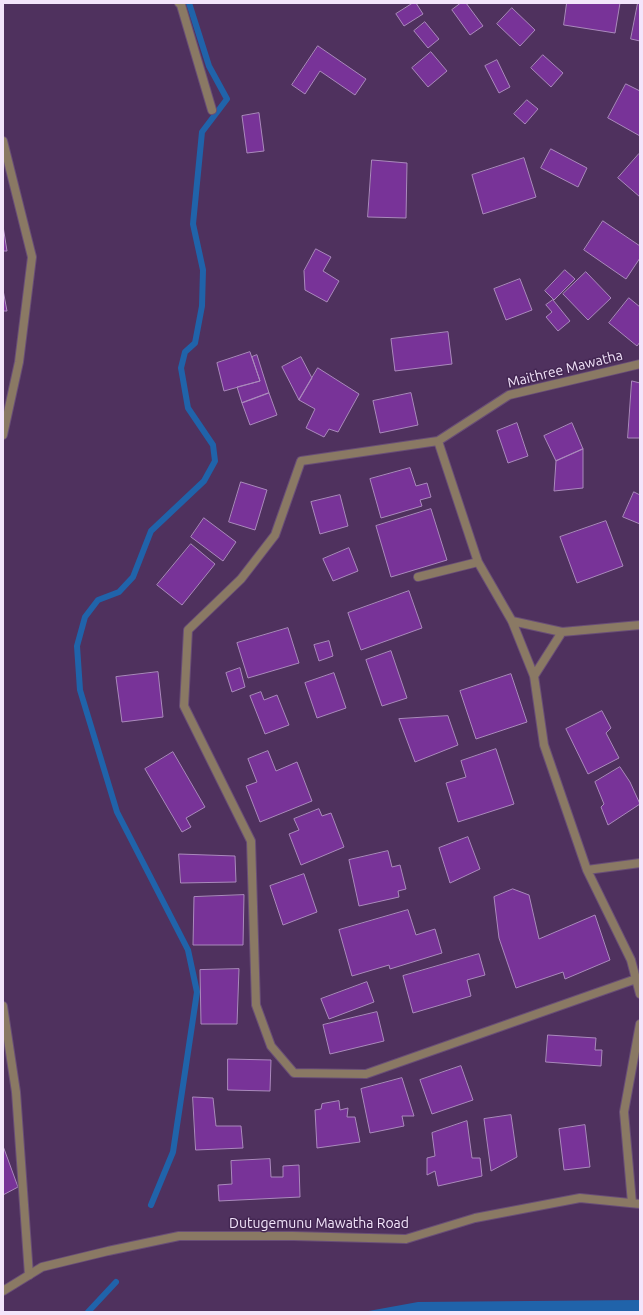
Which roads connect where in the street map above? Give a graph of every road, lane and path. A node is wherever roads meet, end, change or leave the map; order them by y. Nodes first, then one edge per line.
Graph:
1 (179, 3) edge
2 (212, 110) dead end
3 (3, 141) edge
4 (640, 364) edge
5 (3, 434) edge
6 (438, 441) junction
7 (478, 562) junction
8 (418, 577) dead end
9 (512, 621) junction
10 (640, 625) edge
11 (562, 632) junction
12 (534, 676) junction
13 (640, 863) edge
14 (587, 870) junction
15 (636, 979) junction
16 (640, 994) edge
17 (3, 1006) edge
18 (640, 1024) edge
19 (636, 1204) edge
20 (29, 1275) junction
21 (3, 1291) edge

1 - 2 street
3 - 5 street
4 - 6 street, Maithree Mawatha
6 - 7 street
6 - 15 street
7 - 8 street
7 - 9 street
9 - 11 street
9 - 12 street
10 - 11 street
11 - 12 street
12 - 14 street
13 - 14 street
14 - 15 street
15 - 16 street
17 - 20 street
18 - 19 street
19 - 20 street, Dutugemunu Mawatha Road
20 - 21 street, Dutugemunu Mawatha Road

